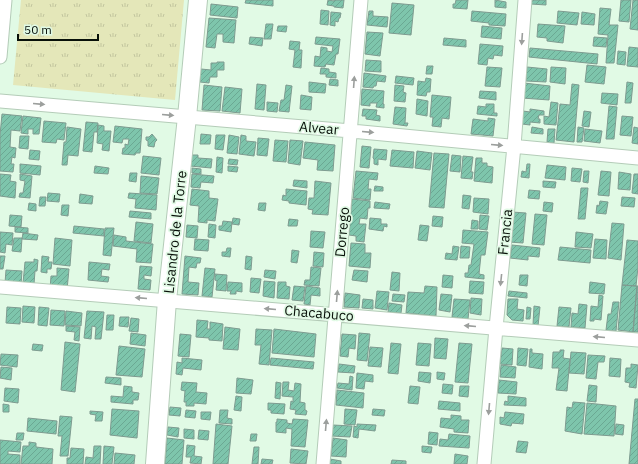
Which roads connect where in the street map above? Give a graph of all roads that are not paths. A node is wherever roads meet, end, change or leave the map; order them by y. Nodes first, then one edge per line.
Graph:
1 (5, 0) edge
2 (198, 0) edge
3 (361, 0) edge
4 (525, 0) edge
5 (0, 57) edge
6 (0, 101) edge
7 (187, 117) junction
8 (351, 131) junction
9 (514, 146) junction
10 (638, 158) edge
11 (0, 287) edge
12 (167, 300) junction
13 (335, 314) junction
14 (496, 328) junction
15 (638, 340) edge
16 (156, 464) edge
17 (322, 464) edge
18 (484, 464) edge

1 - 5 street
2 - 7 main road, Lisandro de la Torre
8 -> 3 street, Dorrego
4 -> 9 street, Francia
6 -> 7 street, Alvear
7 - 8 street, Alvear
7 - 12 main road, Lisandro de la Torre
8 -> 9 street, Alvear
13 -> 8 street, Dorrego
9 - 10 street, Alvear
9 -> 14 street, Francia
12 -> 11 street, Chacabuco
13 -> 12 street, Chacabuco
12 - 16 main road, Lisandro de la Torre
14 -> 13 street, Chacabuco
17 -> 13 street, Dorrego
15 -> 14 street, Chacabuco
14 -> 18 street, Francia

